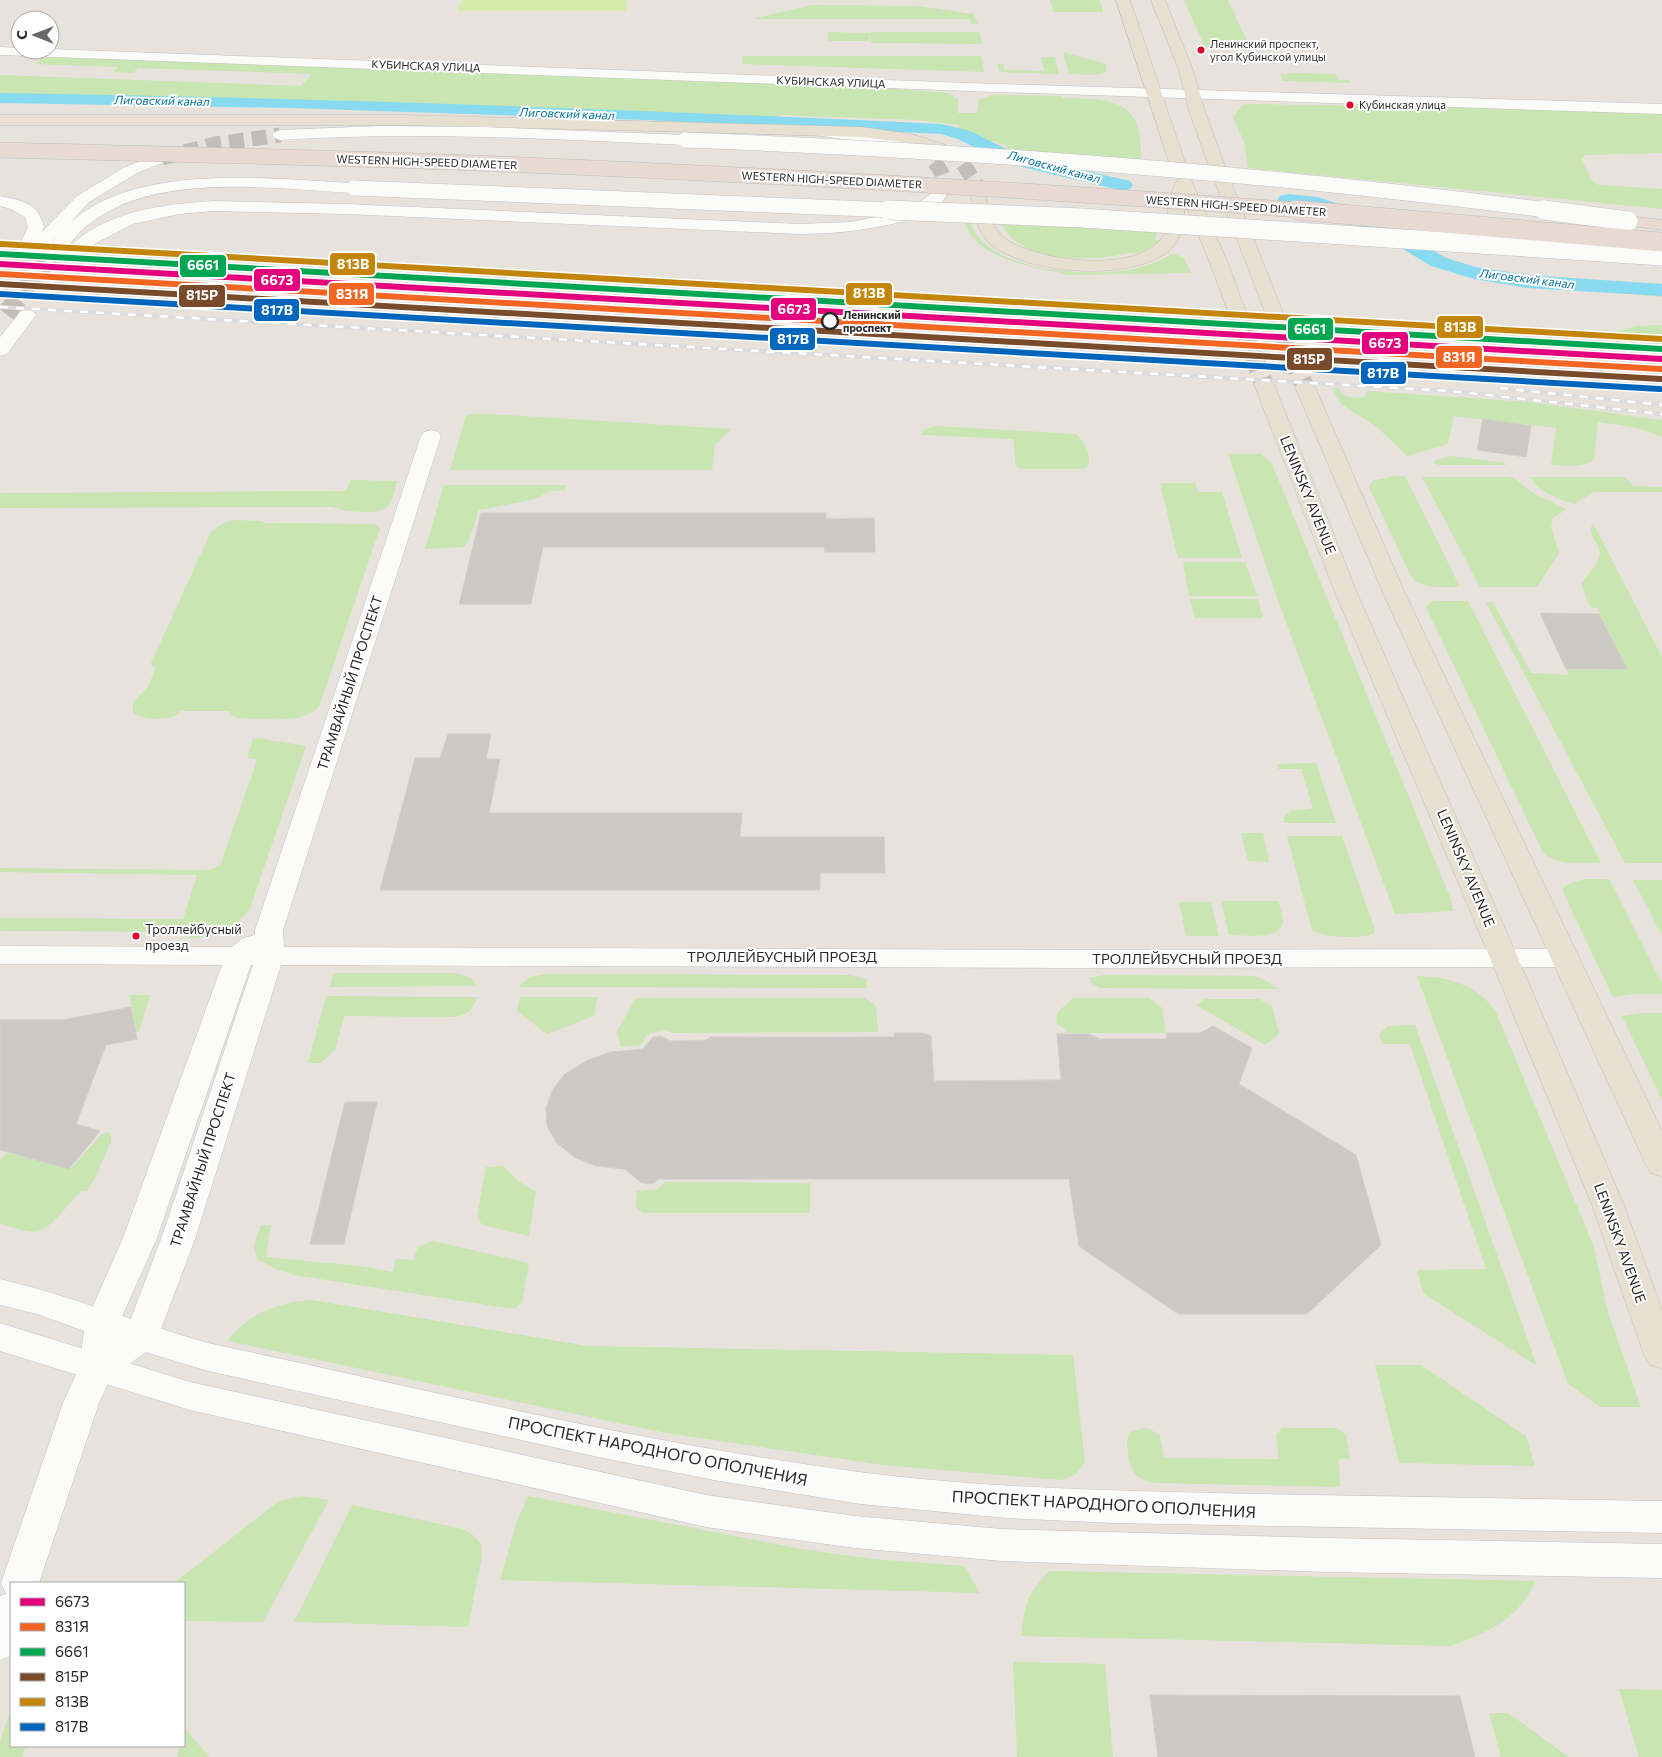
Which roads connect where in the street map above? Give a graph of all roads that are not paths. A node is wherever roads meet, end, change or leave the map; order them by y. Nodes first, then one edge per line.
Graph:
1 (1123, 0) edge
2 (1158, 0) edge
3 (60, 47) edge
4 (0, 51) edge
5 (1153, 88) junction
6 (1191, 90) junction
7 (1662, 102) edge
8 (1662, 109) edge
9 (0, 120) edge
10 (814, 131) junction
11 (0, 135) edge
12 (280, 135) tunnel mouth
13 (903, 146) dead end
14 (0, 150) edge
15 (616, 154) dead end
16 (654, 155) dead end
17 (702, 158) dead end
18 (156, 160) tunnel mouth
19 (953, 162) junction
20 (1178, 164) dead end
21 (856, 166) dead end
22 (1004, 174) dead end
23 (1122, 181) dead end
24 (940, 193) dead end
25 (0, 200) edge
26 (920, 208) dead end
27 (981, 209) tunnel mouth
28 (899, 217) dead end
29 (1628, 222) junction
30 (1662, 225) edge
31 (1662, 242) edge
32 (50, 256) tunnel mouth
33 (1662, 256) edge
34 (70, 258) tunnel mouth
35 (27, 314) tunnel mouth
36 (1242, 326) tunnel mouth
37 (1280, 328) tunnel mouth
38 (0, 350) edge
39 (1264, 384) tunnel mouth
40 (1305, 387) tunnel mouth
41 (431, 436) dead end
42 (260, 947) junction
43 (0, 955) edge
44 (1504, 958) junction
45 (1565, 958) junction
46 (1662, 1165) edge
47 (0, 1292) edge
48 (102, 1324) junction
49 (0, 1337) edge
50 (141, 1337) junction
51 (1662, 1355) edge
52 (97, 1368) junction
53 (1662, 1517) edge
54 (1662, 1561) edge
55 (20, 1582) edge
56 (10, 1611) edge
57 (0, 1642) edge

1 - 5 main road
2 - 6 main road
3 - 5 main road, КУБИНСКАЯ УЛИЦА
4 - 5 main road, КУБИНСКАЯ УЛИЦА
5 - 6 main road, КУБИНСКАЯ УЛИЦА
5 - 20 main road
6 - 7 main road, КУБИНСКАЯ УЛИЦА
6 - 8 main road, КУБИНСКАЯ УЛИЦА
6 - 37 main road
9 - 10 main road
10 - 13 main road
10 - 19 main road
11 - 15 highway, WESTERN HIGH-SPEED DIAMETER
12 - 29 main road, bridge
14 - 31 highway, WESTERN HIGH-SPEED DIAMETER, bridge
16 - 17 highway
18 - 25 main road
19 - 21 highway, WESTERN HIGH-SPEED DIAMETER
19 - 22 highway, WESTERN HIGH-SPEED DIAMETER
23 - 29 highway, WESTERN HIGH-SPEED DIAMETER, bridge
24 - 26 main road
27 - 36 main road
28 - 34 main road
29 - 30 highway, WESTERN HIGH-SPEED DIAMETER
32 - 33 main road, bridge
35 - 38 main road
39 - 44 main road, LENINSKY AVENUE
40 - 45 main road
41 - 42 main road, ТРАМВАЙНЫЙ ПРОСПЕКТ
42 - 43 main road, ТРОЛЛЕЙБУСНЫЙ ПРОЕЗД
42 - 44 main road, ТРОЛЛЕЙБУСНЫЙ ПРОЕЗД
42 - 48 main road, ТРАМВАЙНЫЙ ПРОСПЕКТ
42 - 50 main road, ТРАМВАЙНЫЙ ПРОСПЕКТ
44 - 45 main road, ТРОЛЛЕЙБУСНЫЙ ПРОЕЗД
44 - 51 main road, LENINSKY AVENUE
45 - 46 main road
47 - 48 main road, ПРОСПЕКТ НАРОДНОГО ОПОЛЧЕНИЯ
48 - 50 main road, ПРОСПЕКТ НАРОДНОГО ОПОЛЧЕНИЯ
48 - 52 main road, ТРАМВАЙНЫЙ ПРОСПЕКТ
49 - 52 main road
50 - 52 main road
50 - 53 main road, ПРОСПЕКТ НАРОДНОГО ОПОЛЧЕНИЯ
52 - 54 main road
52 - 55 main road, ТРАМВАЙНЫЙ ПРОСПЕКТ
56 - 57 main road

